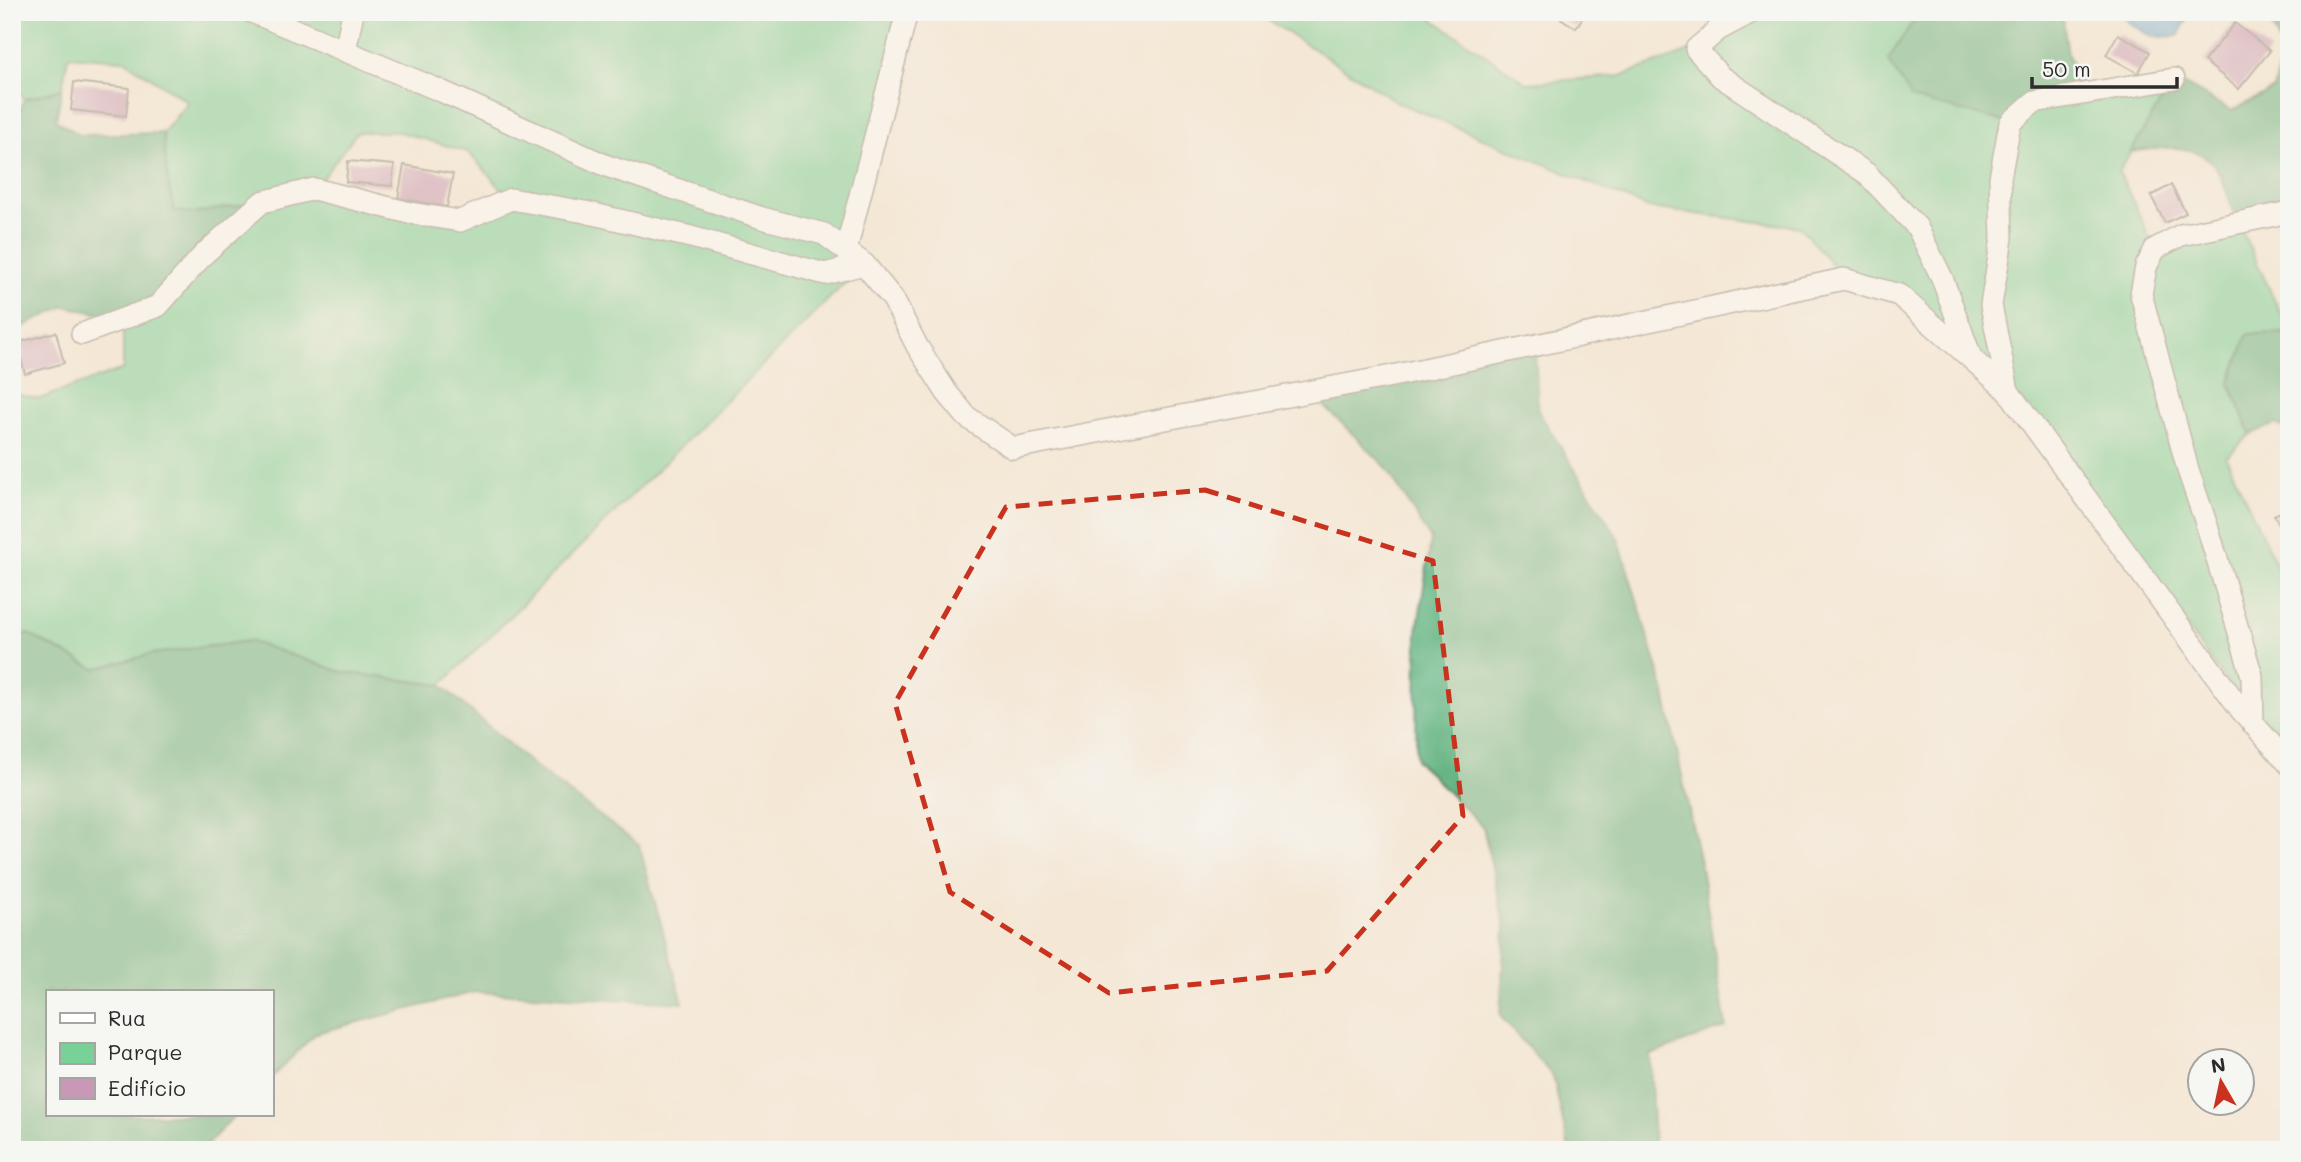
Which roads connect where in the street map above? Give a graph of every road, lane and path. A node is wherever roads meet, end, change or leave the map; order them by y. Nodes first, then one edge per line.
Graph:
1 (252, 12) edge
2 (353, 12) edge
3 (907, 12) edge
4 (1752, 12) edge
5 (345, 51) junction
6 (2174, 79) dead end
7 (2289, 212) edge
8 (846, 250) junction
9 (864, 264) junction
10 (82, 334) dead end
11 (1973, 360) junction
12 (2008, 391) junction
13 (2253, 724) junction
14 (2289, 764) edge

1 - 5 street
2 - 5 street
3 - 8 street
4 - 11 street
5 - 8 street
6 - 12 street
7 - 13 street
8 - 9 street
9 - 10 street
9 - 11 street
11 - 12 street
12 - 13 street
13 - 14 street

